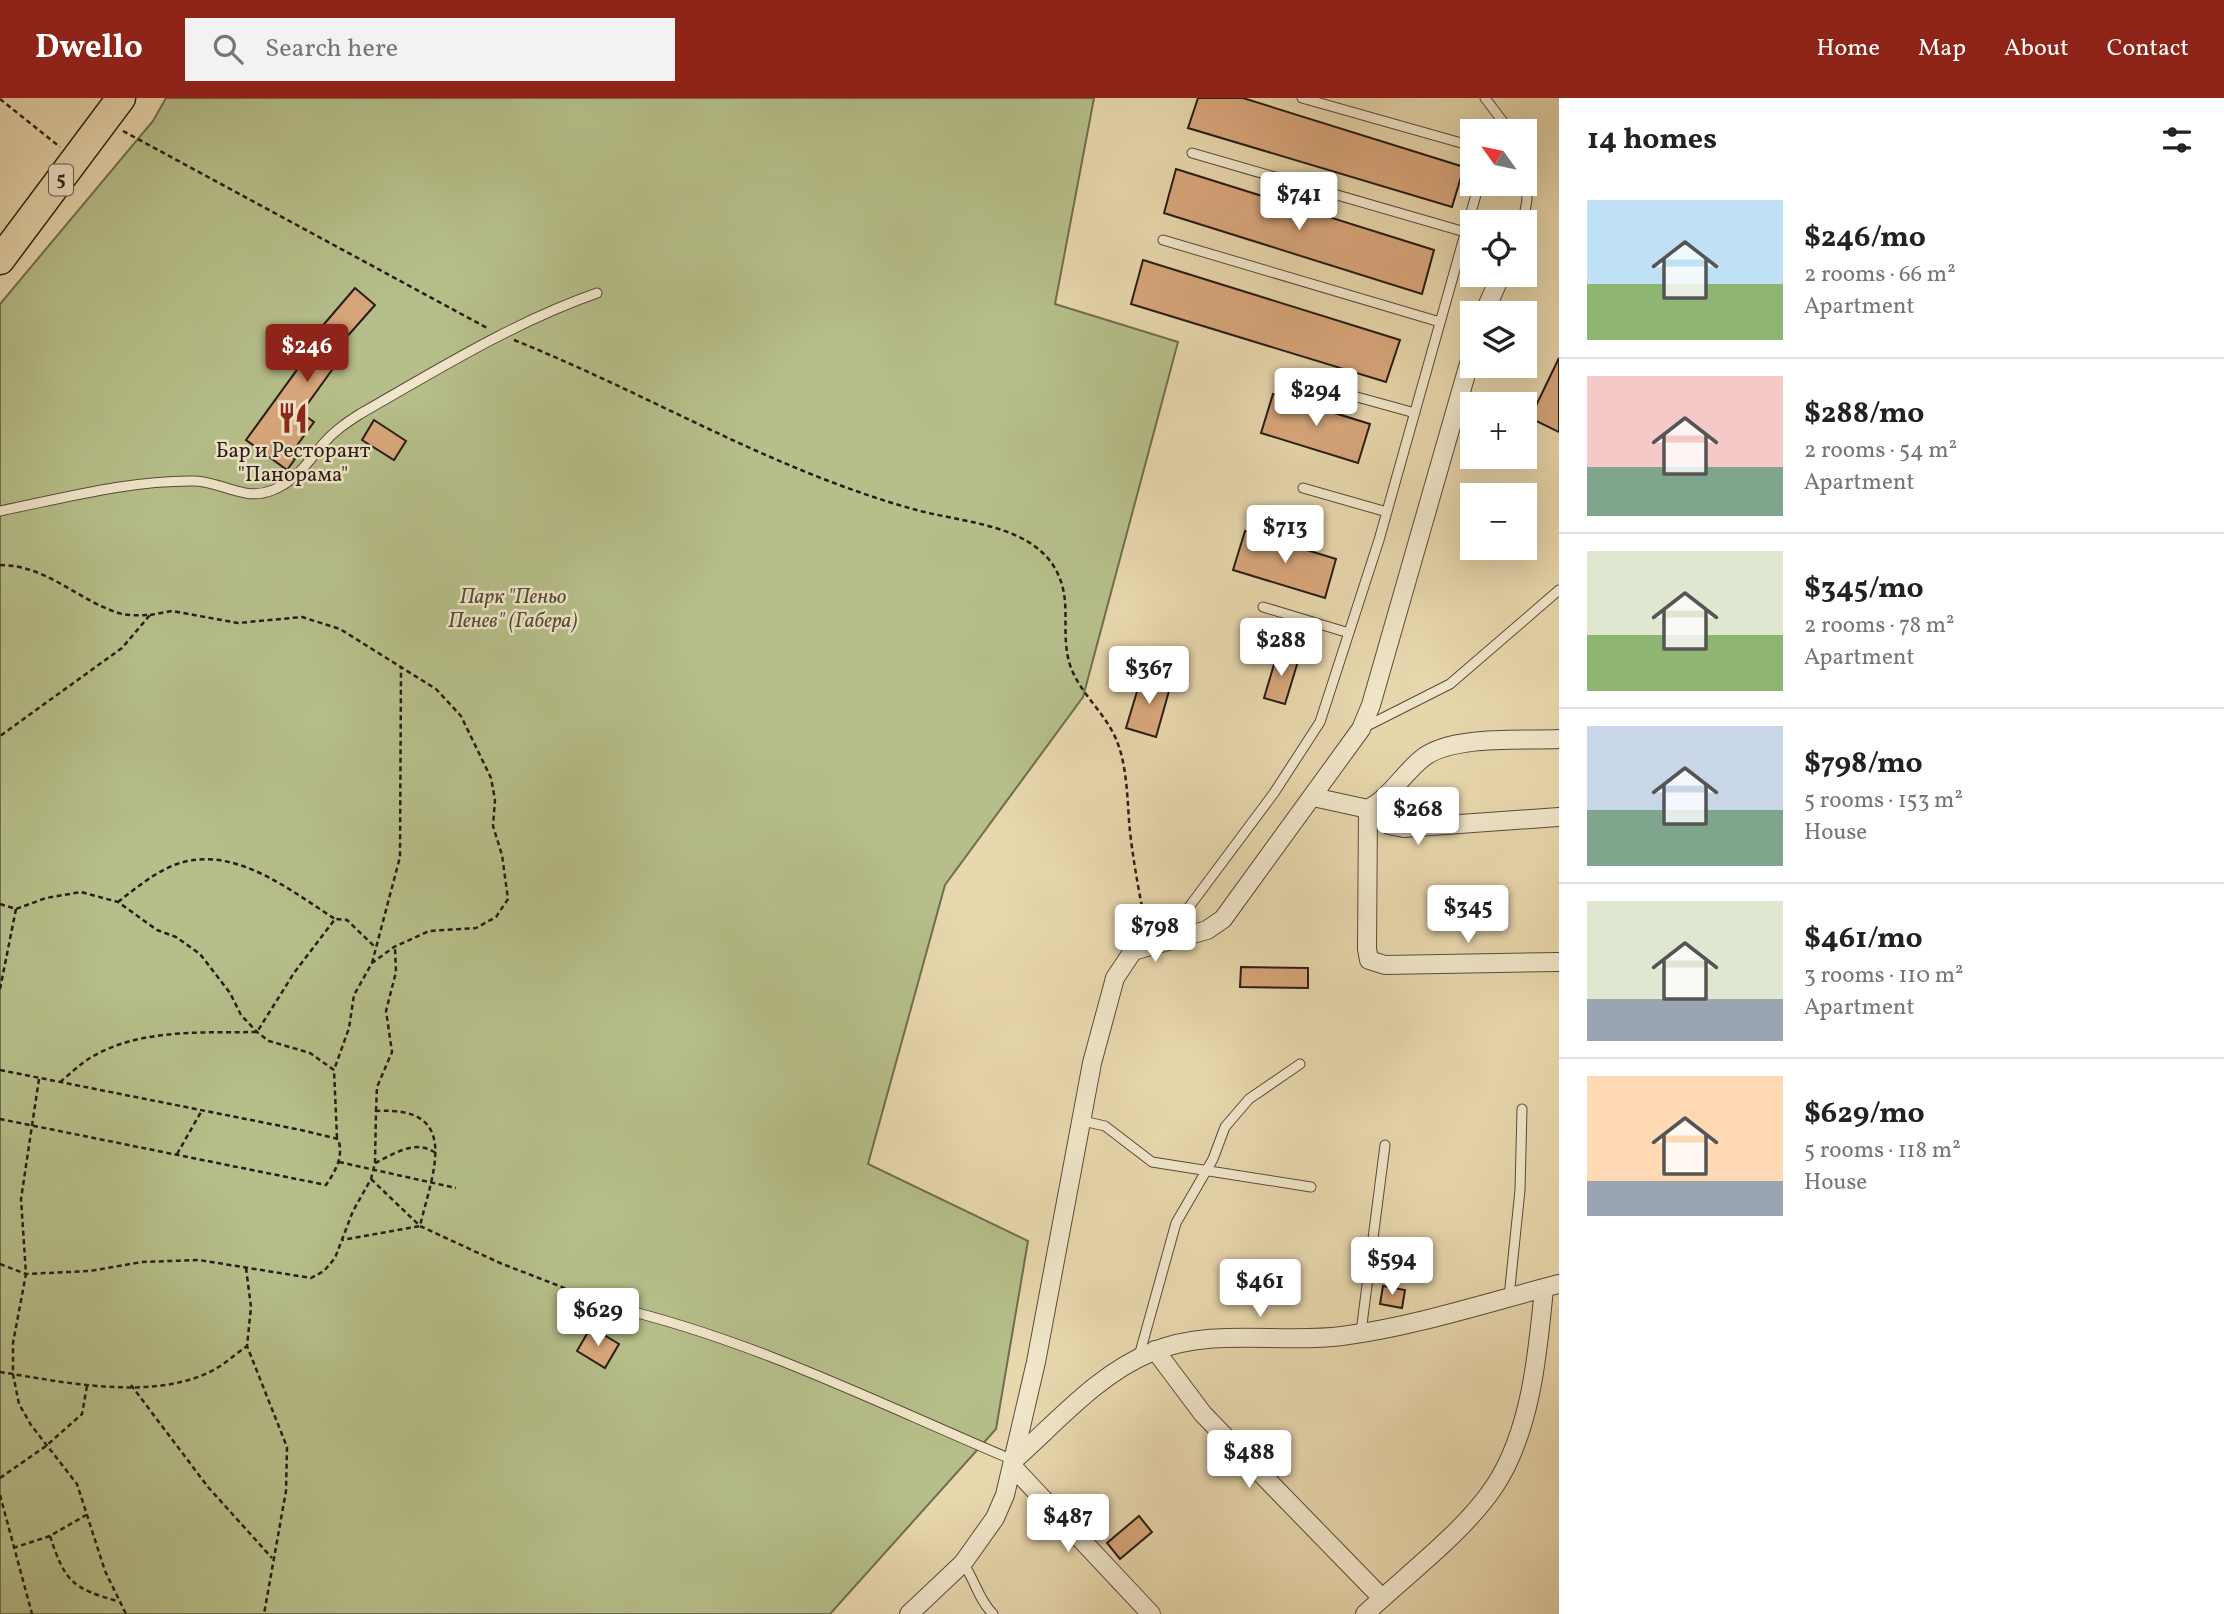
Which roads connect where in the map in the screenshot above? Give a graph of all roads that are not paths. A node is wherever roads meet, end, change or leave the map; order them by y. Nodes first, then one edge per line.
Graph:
1 (121, 98) edge
2 (1302, 98) edge
3 (1485, 98) edge
4 (1501, 119) edge
5 (1460, 143) edge
6 (1192, 153) dead end
7 (1460, 231) edge
8 (1163, 240) dead end
9 (1460, 250) edge
10 (0, 260) edge
11 (597, 293) dead end
12 (1440, 322) junction
13 (1288, 378) dead end
14 (1465, 378) edge
15 (1415, 412) junction
16 (1303, 488) dead end
17 (0, 512) edge
18 (1387, 512) junction
19 (1559, 590) edge
20 (1263, 607) dead end
21 (1349, 633) junction
22 (1361, 729) junction
23 (1559, 739) edge
24 (1312, 797) junction
25 (1368, 809) junction
26 (1559, 817) edge
27 (1150, 945) junction
28 (1559, 962) edge
29 (1300, 1064) dead end
30 (1522, 1109) dead end
31 (1083, 1121) junction
32 (1385, 1145) dead end
33 (1206, 1171) junction
34 (1311, 1186) dead end
35 (1552, 1286) edge
36 (1509, 1297) junction
37 (613, 1307) road end
38 (1361, 1332) junction
39 (1146, 1354) junction
40 (1013, 1463) junction
41 (962, 1563) junction
42 (1382, 1598) junction
43 (909, 1614) edge
44 (993, 1614) edge
45 (1151, 1614) edge
46 (1365, 1614) edge

1 - 10 main road, 5
2 - 5 lane
3 - 4 lane
6 - 7 lane
8 - 12 lane
9 - 12 lane
11 - 17 lane
12 - 15 lane
13 - 15 lane
14 - 22 street
15 - 18 lane
16 - 18 lane
18 - 21 lane
19 - 22 lane
20 - 21 lane
21 - 27 lane
22 - 24 street
23 - 25 street
24 - 25 street
24 - 27 street
25 - 26 street
25 - 28 street
27 - 31 street
29 - 33 lane
30 - 36 lane
31 - 33 lane
31 - 40 street
32 - 38 lane
33 - 34 lane
33 - 39 lane
35 - 36 street
35 - 42 street
36 - 38 street
37 - 40 lane
38 - 39 street
39 - 40 street
39 - 42 street
40 - 41 street
40 - 45 street
41 - 43 street
41 - 44 lane
42 - 46 street

